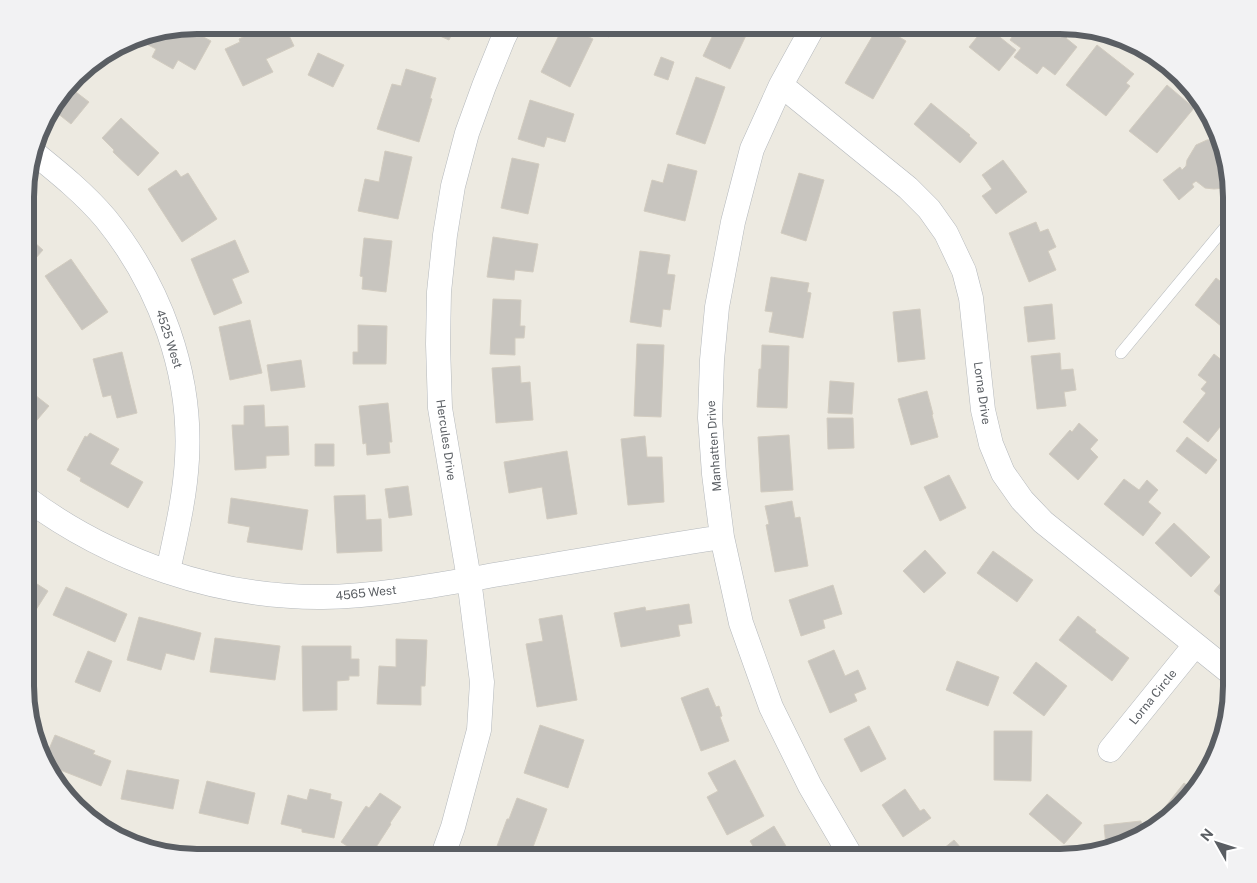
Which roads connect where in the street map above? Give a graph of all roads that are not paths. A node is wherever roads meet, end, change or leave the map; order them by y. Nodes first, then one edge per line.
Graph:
1 (506, 34) edge
2 (809, 34) edge
3 (781, 85) junction
4 (39, 157) edge
5 (1223, 230) edge
6 (1121, 353) dead end
7 (34, 504) edge
8 (722, 536) junction
9 (168, 572) junction
10 (468, 579) junction
11 (1195, 645) junction
12 (1223, 667) edge
13 (1110, 750) dead end
14 (445, 849) edge
15 (847, 849) edge

1 - 10 street, Hercules Drive
2 - 3 street, Manhatten Drive
3 - 8 street, Manhatten Drive
3 - 11 street, Lorna Drive
4 - 9 street, 4525 West
5 - 6 lane
7 - 9 street, 4565 West
8 - 10 street, 4565 West
8 - 15 street, Manhatten Drive
9 - 10 street, 4565 West
10 - 14 street, Hercules Drive
11 - 12 street, Lorna Drive
11 - 13 street, Lorna Circle

